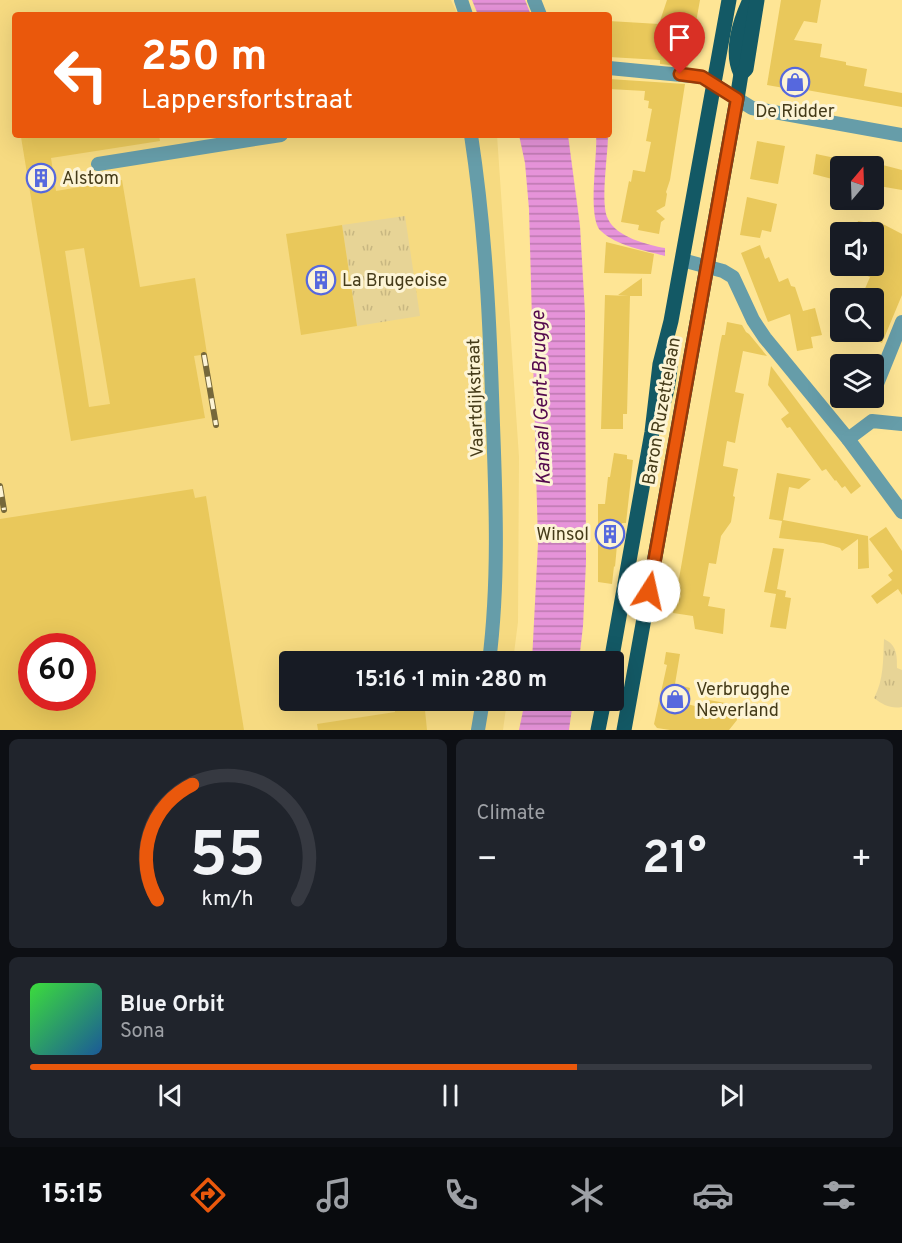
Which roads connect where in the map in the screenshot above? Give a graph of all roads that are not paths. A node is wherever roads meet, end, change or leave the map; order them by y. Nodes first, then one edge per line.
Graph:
1 (729, 0) edge
2 (750, 0) edge
3 (757, 0) edge
4 (612, 68) edge
5 (741, 74) junction
6 (713, 84) junction
7 (737, 99) junction
8 (902, 135) edge
9 (261, 138) edge
10 (471, 138) edge
11 (98, 164) dead end
12 (682, 260) junction
13 (707, 266) junction
14 (902, 322) edge
15 (669, 332) junction
16 (694, 336) junction
17 (884, 368) edge
18 (873, 408) edge
19 (872, 421) junction
20 (902, 424) edge
21 (848, 439) junction
22 (902, 512) edge
23 (490, 651) edge
24 (613, 651) edge
25 (481, 711) edge
26 (602, 711) edge
27 (478, 730) edge
28 (598, 730) edge
29 (624, 730) edge

1 - 6 main road, Baron Ruzettelaan
2 - 5 main road, Baron Ruzettelaan
3 - 5 main road, Baron Ruzettelaan
4 - 6 street
5 - 7 main road, Baron Ruzettelaan
6 - 7 street
6 - 12 main road, Baron Ruzettelaan
7 - 8 street
7 - 13 main road, Baron Ruzettelaan
9 - 11 street
10 - 23 street, Vaartdijkstraat
12 - 13 street
12 - 15 main road, Baron Ruzettelaan
13 - 16 main road, Baron Ruzettelaan
13 - 21 street
14 - 17 street
15 - 16 main road
15 - 24 main road, Baron Ruzettelaan
16 - 29 main road, Baron Ruzettelaan
18 - 19 street
19 - 20 street
19 - 21 street
21 - 22 street
25 - 27 street
26 - 28 main road

